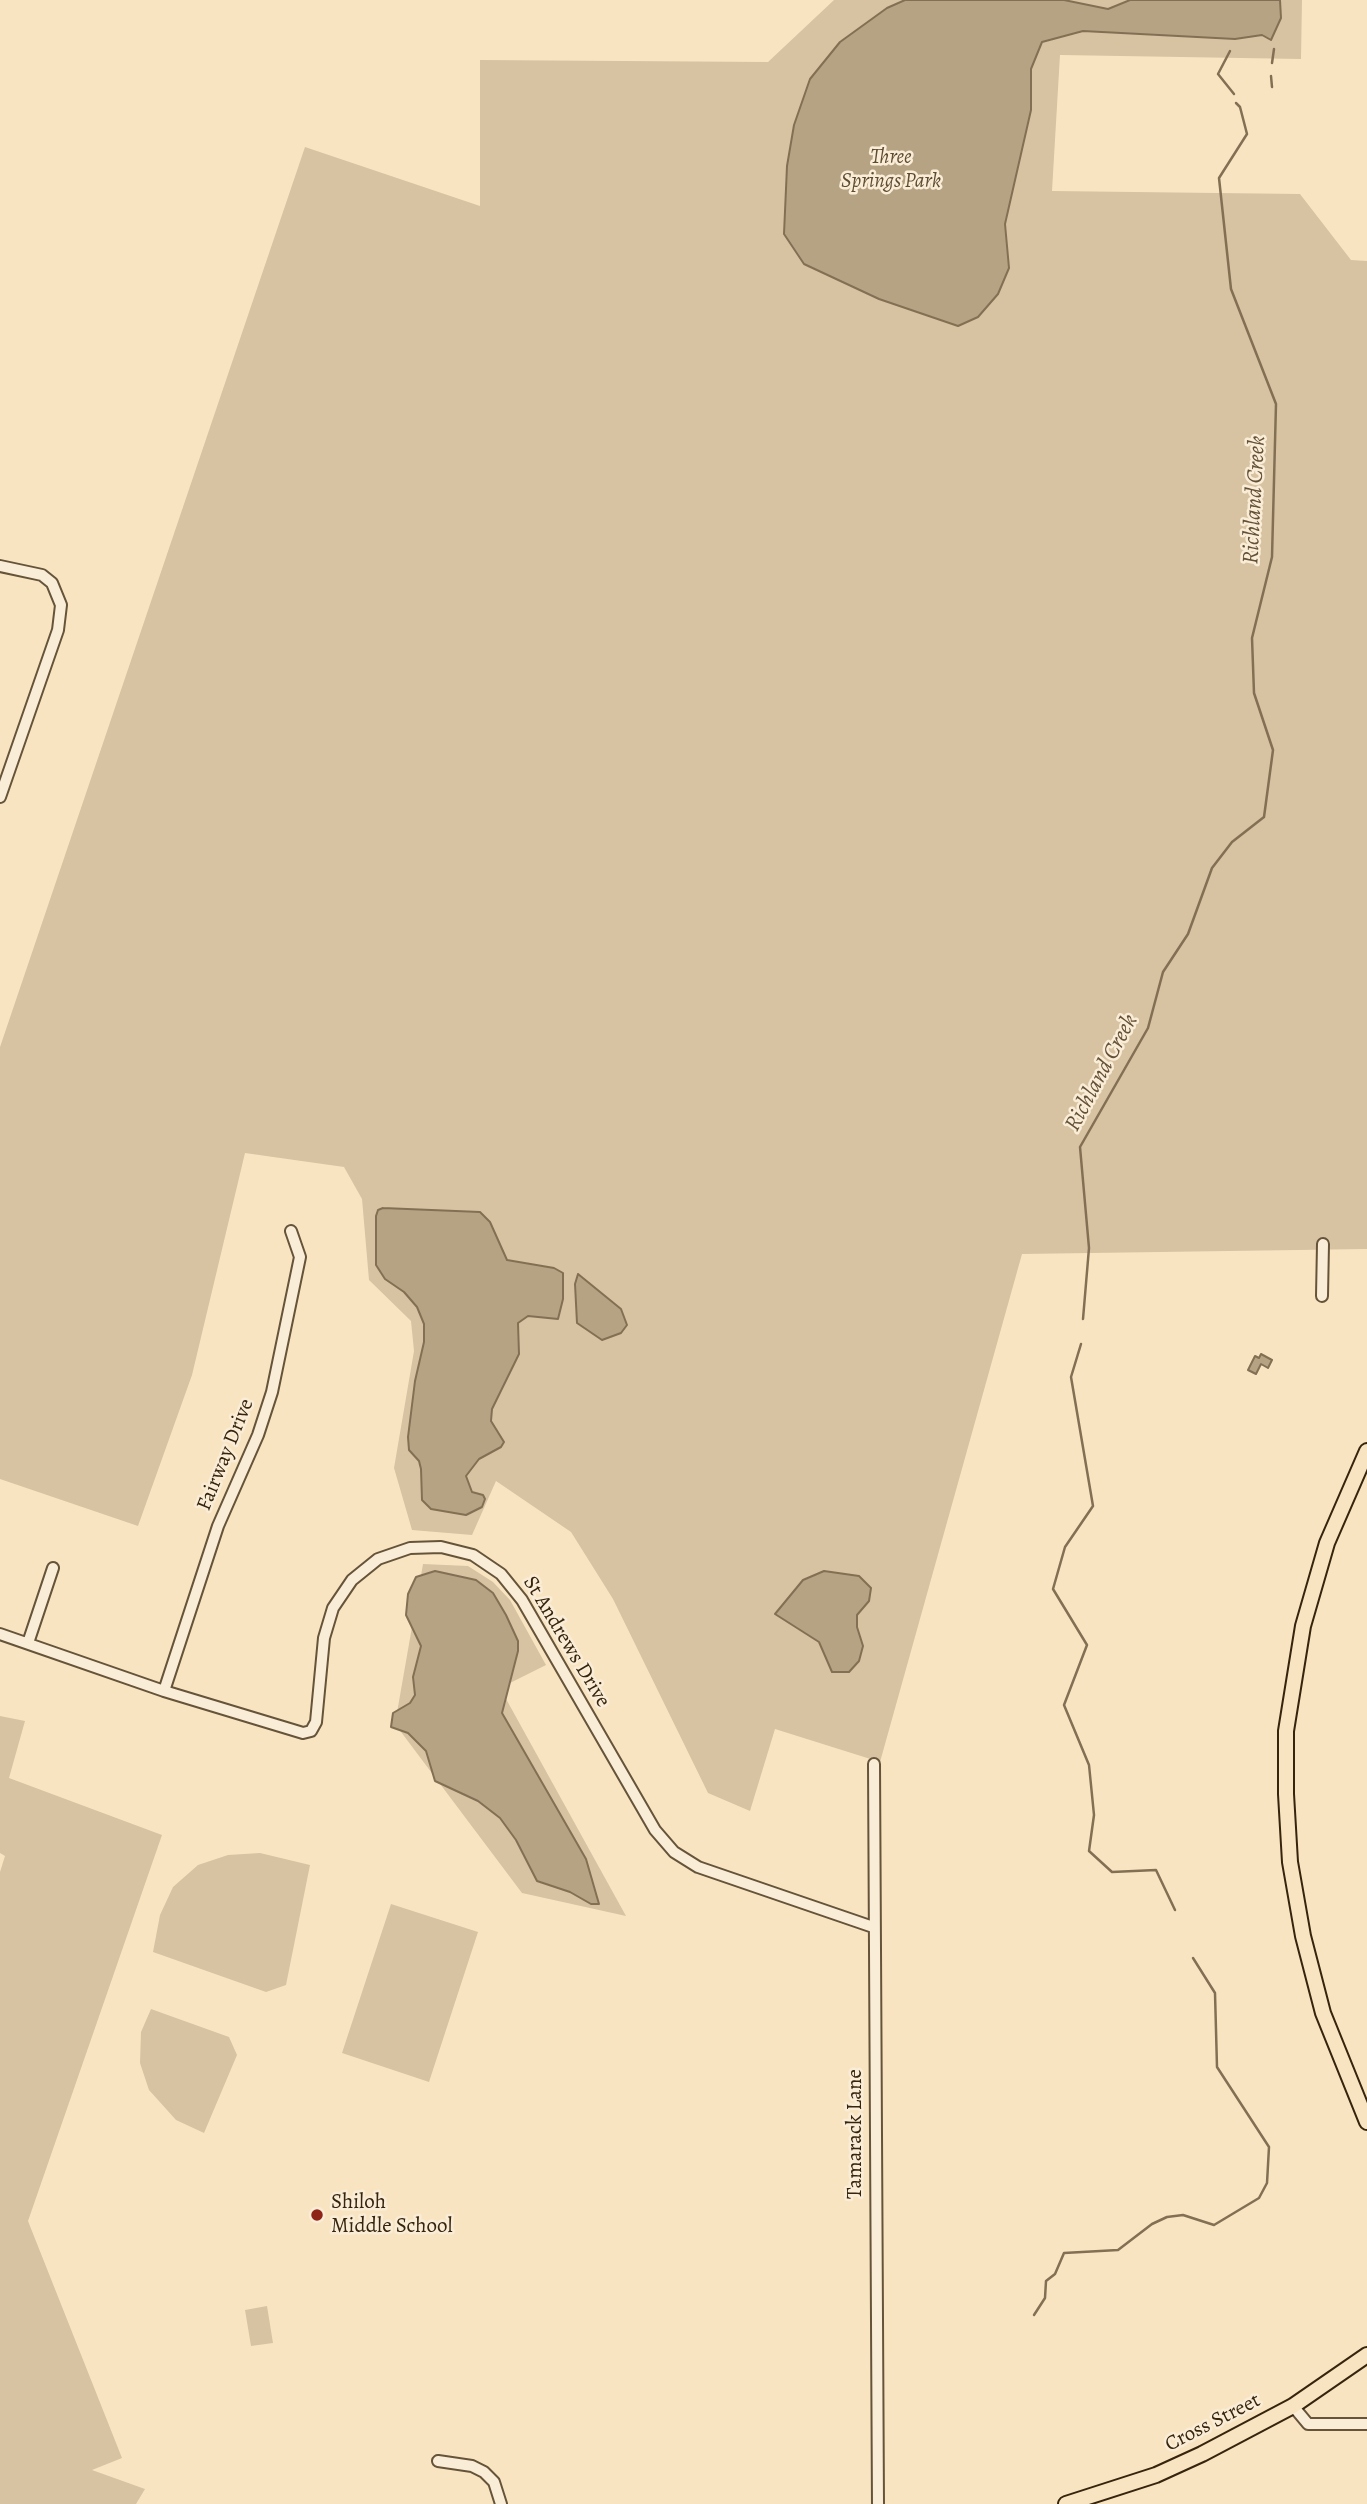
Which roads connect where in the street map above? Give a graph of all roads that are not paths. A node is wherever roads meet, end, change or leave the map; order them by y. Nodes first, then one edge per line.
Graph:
1 (0, 566) edge
2 (3, 779) edge
3 (0, 797) edge
4 (291, 1231) dead end
5 (1323, 1244) dead end
6 (1322, 1296) dead end
7 (1367, 1451) edge
8 (53, 1568) dead end
9 (0, 1634) edge
10 (28, 1643) junction
11 (164, 1691) junction
12 (874, 1764) dead end
13 (873, 1927) junction
14 (1367, 2122) edge
15 (1367, 2355) edge
16 (1293, 2406) junction
17 (1367, 2424) edge
18 (438, 2461) dead end
19 (501, 2504) edge
20 (878, 2504) edge
21 (1066, 2504) edge

1 - 2 street
2 - 3 street
4 - 11 street, Fairway Drive
5 - 6 street
7 - 14 main road
8 - 10 street
9 - 10 street, St Andrews Drive
10 - 11 street, St Andrews Drive
11 - 13 street, St Andrews Drive
12 - 13 street, Tamarack Lane
13 - 20 street, Tamarack Lane
15 - 16 main road, Cross Street
16 - 17 street
16 - 21 main road, Cross Street
18 - 19 street

